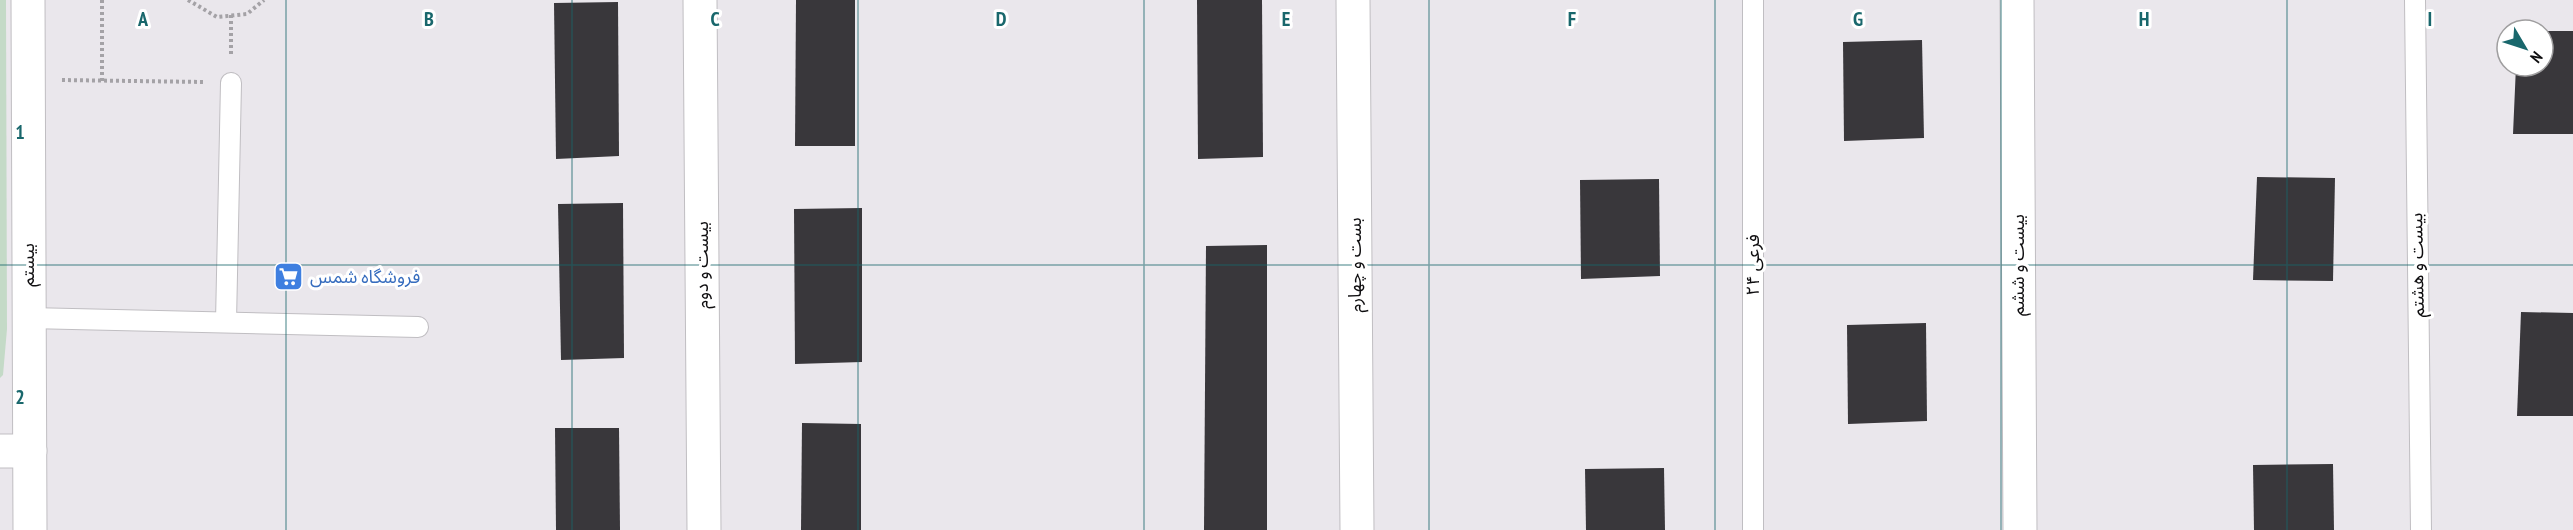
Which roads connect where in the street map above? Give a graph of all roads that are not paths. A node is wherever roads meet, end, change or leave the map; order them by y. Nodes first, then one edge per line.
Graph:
1 (28, 0) edge
2 (700, 0) edge
3 (1353, 0) edge
4 (1753, 0) edge
5 (2017, 0) edge
6 (2415, 0) edge
7 (231, 82) road end
8 (29, 318) junction
9 (226, 322) junction
10 (418, 327) dead end
11 (15, 451) edge
12 (30, 530) edge
13 (704, 530) edge
14 (1357, 530) edge
15 (1753, 530) edge
16 (2020, 530) edge
17 (2421, 530) edge

1 - 8 street, بیستم
2 - 13 street, بیست و دوم
3 - 14 street, بست و چهارم
4 - 15 lane, فرعی ۲۴
5 - 16 street, بیست و ششم
6 - 17 lane, بیست و هشتم
7 - 9 lane
8 - 9 lane
8 - 11 street, بیستم
9 - 10 lane
11 - 12 street, بیستم

